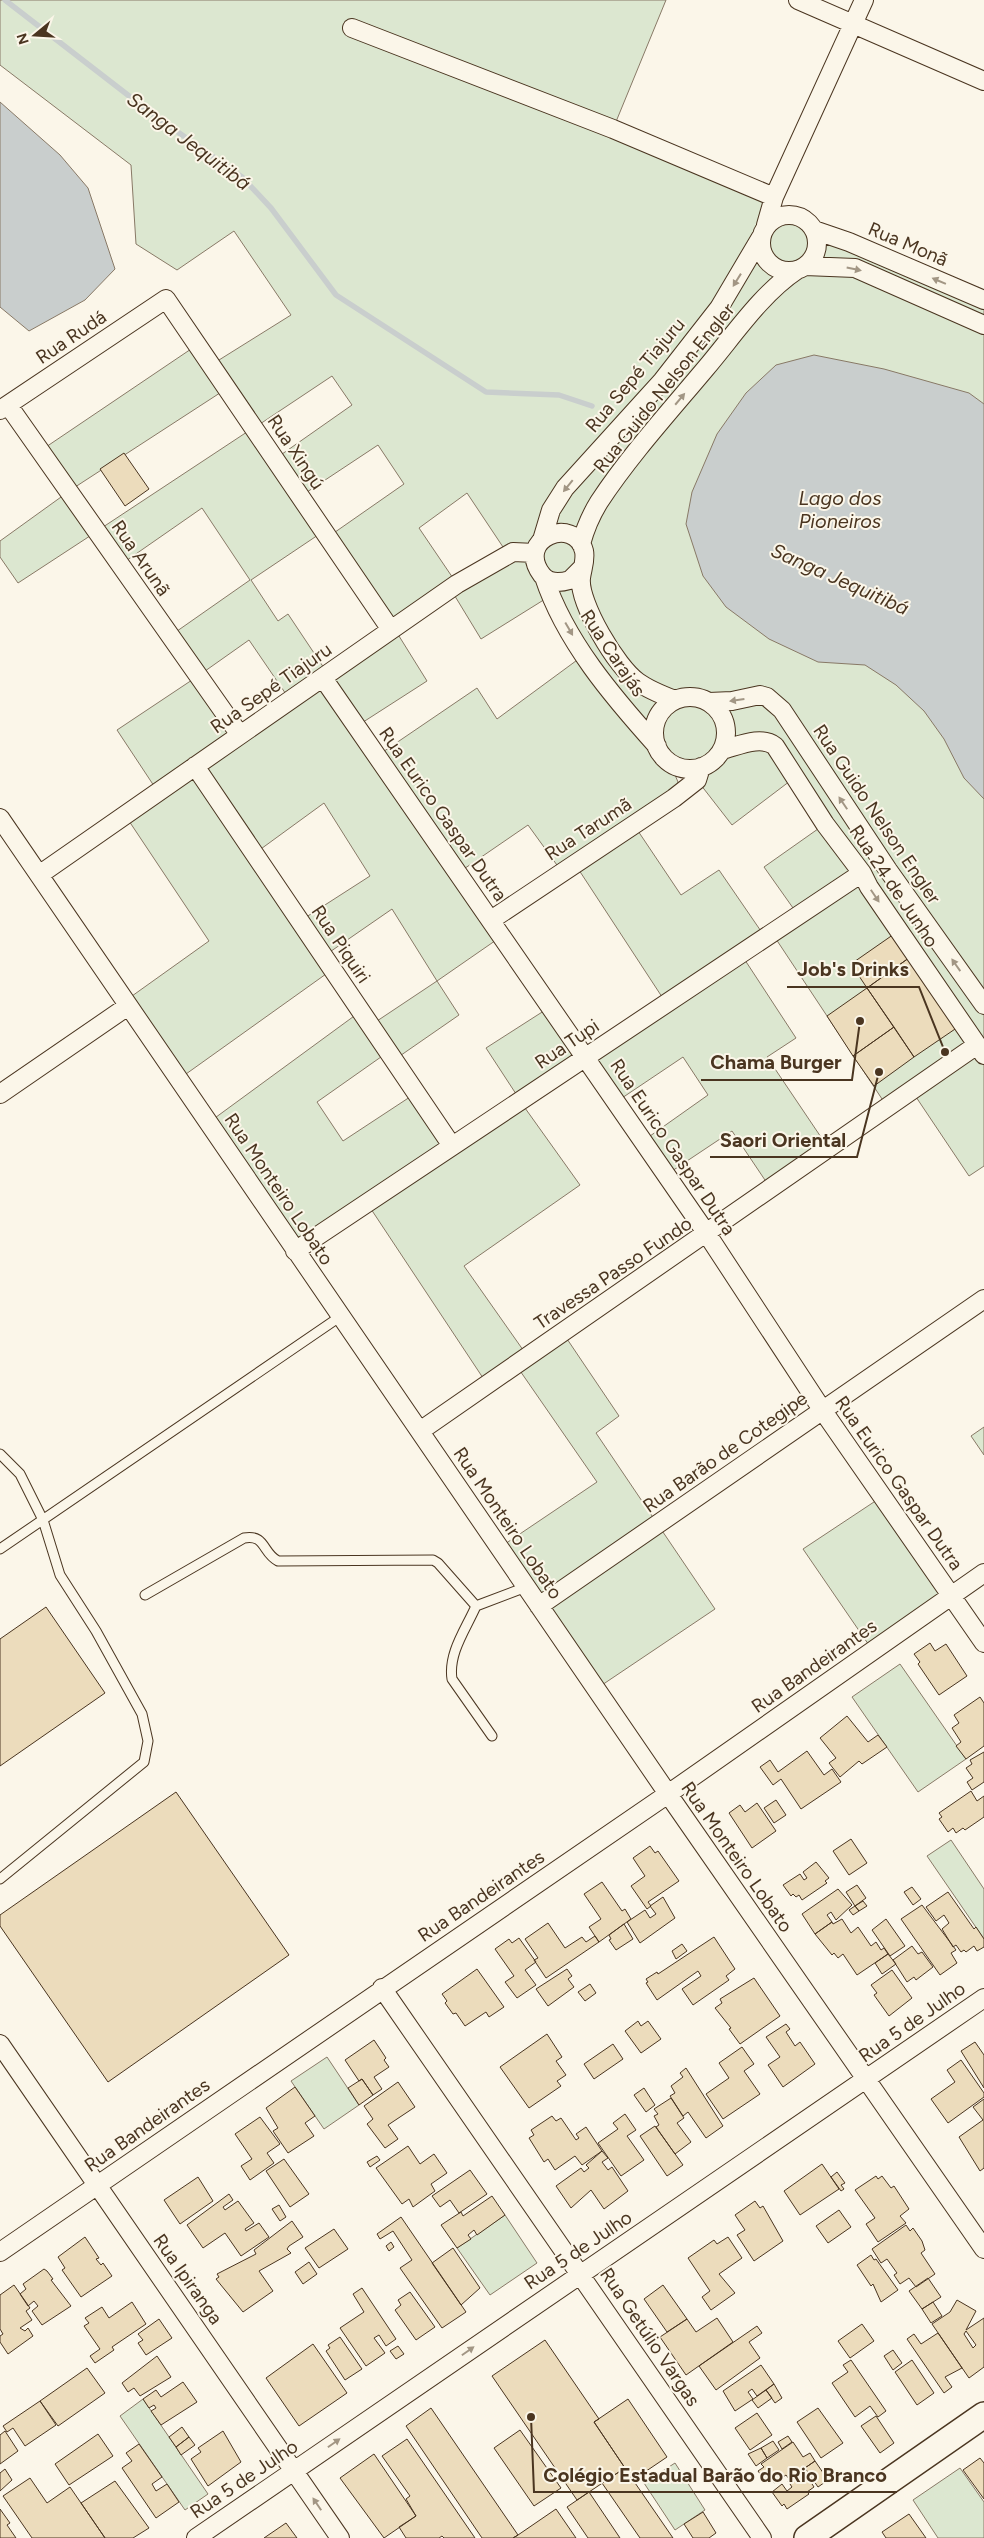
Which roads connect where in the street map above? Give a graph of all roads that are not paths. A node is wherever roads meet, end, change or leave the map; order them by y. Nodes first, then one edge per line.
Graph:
1 (798, 0) edge
2 (864, 0) edge
3 (853, 25) junction
4 (352, 28) dead end
5 (984, 82) edge
6 (774, 196) junction
7 (782, 216) junction
8 (814, 230) junction
9 (764, 231) junction
10 (801, 268) junction
11 (166, 299) joint
12 (984, 300) edge
13 (984, 324) edge
14 (4, 408) edge
15 (580, 544) junction
16 (538, 546) junction
17 (582, 568) junction
18 (544, 577) junction
19 (391, 630) junction
20 (323, 678) junction
21 (675, 700) junction
22 (709, 702) junction
23 (240, 736) junction
24 (657, 746) junction
25 (722, 750) junction
26 (669, 762) junction
27 (195, 766) junction
28 (701, 767) junction
29 (674, 798) junction
30 (0, 818) edge
31 (862, 873) junction
32 (39, 875) junction
33 (491, 920) junction
34 (984, 1005) edge
35 (128, 1006) junction
36 (980, 1050) edge
37 (585, 1058) junction
38 (0, 1094) edge
39 (452, 1146) junction
40 (707, 1234) junction
41 (295, 1251) junction
42 (984, 1299) edge
43 (341, 1316) junction
44 (822, 1410) junction
45 (420, 1431) junction
46 (0, 1454) edge
47 (43, 1520) junction
48 (0, 1549) edge
49 (984, 1573) edge
50 (526, 1587) junction
51 (145, 1595) dead end
52 (952, 1595) junction
53 (476, 1606) junction
54 (539, 1606) junction
55 (984, 1643) edge
56 (492, 1736) dead end
57 (668, 1794) junction
58 (0, 1879) edge
59 (382, 1988) junction
60 (984, 1998) edge
61 (0, 2044) edge
62 (866, 2080) junction
63 (97, 2184) junction
64 (984, 2250) edge
65 (0, 2252) edge
66 (580, 2273) junction
67 (984, 2416) edge
68 (294, 2471) junction
69 (196, 2538) edge
70 (340, 2538) edge
71 (762, 2538) edge
72 (807, 2538) edge

1 - 3 street
2 - 3 street, Rua Sepé Tiajuru
3 - 5 street
3 - 6 street, Rua Sepé Tiajuru
4 - 6 street
6 - 7 street
6 - 9 street, Rua Sepé Tiajuru
7 - 8 street
7 - 9 street
8 - 10 street
12 -> 8 street, Rua Monã
9 - 10 street
9 -> 16 street, Rua Sepé Tiajuru
10 -> 13 street
15 -> 10 street, Rua Guido Nelson Engler
11 - 14 street, Rua Rudá
11 - 19 street, Rua Xingú
14 - 23 street, Rua Arunã
15 - 16 street
15 - 17 street
16 - 18 street
16 - 19 street, Rua Sepé Tiajuru
17 - 18 street
17 - 21 street
18 -> 24 street, Rua Carajás
19 - 20 street, Rua Sepé Tiajuru
20 - 23 street, Rua Sepé Tiajuru
20 - 33 street, Rua Eurico Gaspar Dutra
21 - 22 street
21 - 24 street
22 - 25 street
34 -> 22 street, Rua Guido Nelson Engler
23 - 27 street, Rua Sepé Tiajuru
24 - 26 street
25 - 28 street
25 - 31 street, Rua 24 de Junho
26 - 28 street
26 - 29 street
27 - 32 street, Rua Sepé Tiajuru
27 - 39 street, Rua Piquiri
28 - 29 street, Rua Tarumã
29 - 33 street, Rua Tarumã
30 - 32 street, Rua Monteiro Lobato
31 -> 36 street, Rua 24 de Junho
31 - 37 street, Rua Tupi
32 - 35 street, Rua Monteiro Lobato
33 - 37 street, Rua Eurico Gaspar Dutra
35 - 38 street
35 - 41 street, Rua Monteiro Lobato
36 - 40 street, Travessa Passo Fundo
37 - 39 street, Rua Tupi
37 - 40 street, Rua Eurico Gaspar Dutra
39 - 41 street, Rua Tupi
40 - 44 street, Rua Eurico Gaspar Dutra
40 - 45 street, Travessa Passo Fundo
41 - 43 street, Rua Monteiro Lobato
42 - 44 street, Rua Barão de Cotegipe
43 - 45 street, Rua Monteiro Lobato
43 - 47 lane
44 - 52 street, Rua Eurico Gaspar Dutra
44 - 54 street, Rua Barão de Cotegipe
45 - 50 street, Rua Monteiro Lobato
46 - 47 lane
47 - 48 lane
47 - 58 lane
49 - 52 street, Rua Bandeirantes
50 - 53 lane
50 - 54 street, Rua Monteiro Lobato
51 - 53 lane
52 - 55 street, Rua Eurico Gaspar Dutra
52 - 57 street, Rua Bandeirantes
53 - 56 lane
54 - 57 street, Rua Monteiro Lobato
57 - 59 street, Rua Bandeirantes
57 - 62 street, Rua Monteiro Lobato
59 - 63 street, Rua Bandeirantes
59 - 66 street, Rua Getúlio Vargas
60 - 62 street, Rua 5 de Julho
61 - 63 street, Rua Ipiranga
62 - 64 street, Rua Monteiro Lobato
62 - 66 street, Rua 5 de Julho
63 - 65 street, Rua Bandeirantes
63 - 68 street, Rua Ipiranga
68 -> 66 street, Rua 5 de Julho
66 - 71 street, Rua Getúlio Vargas
67 - 72 street
68 - 69 street, Rua 5 de Julho
70 -> 68 street, Rua Ipiranga

